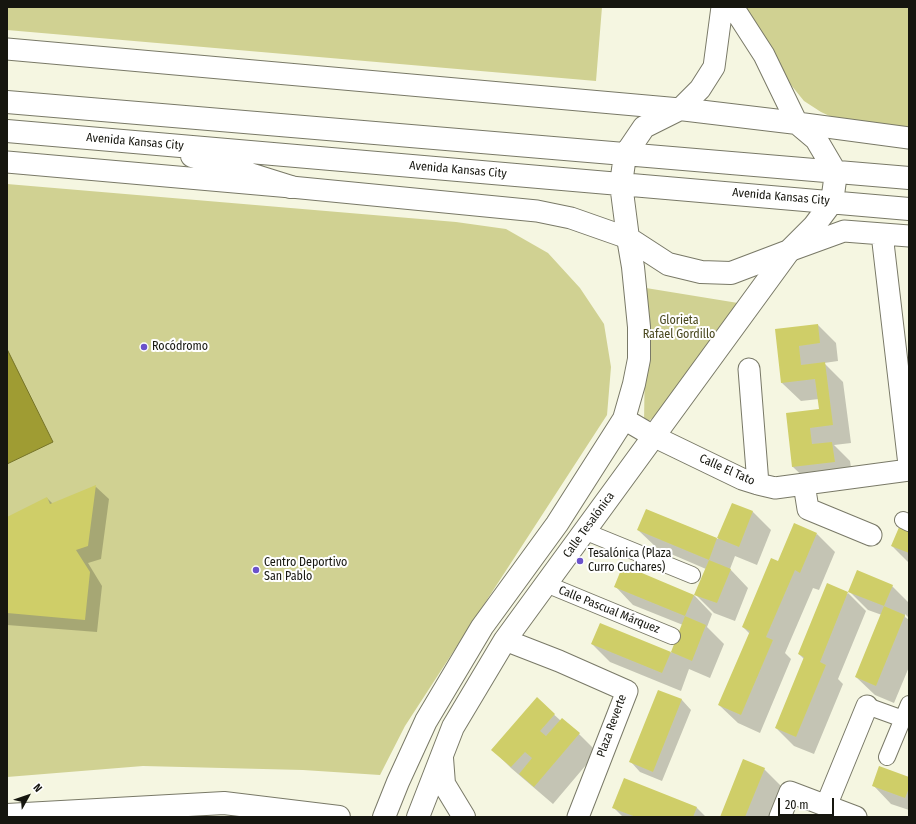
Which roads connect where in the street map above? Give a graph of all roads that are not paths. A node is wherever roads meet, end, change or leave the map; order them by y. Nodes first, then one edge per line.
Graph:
1 (722, 7) edge
2 (733, 7) edge
3 (7, 49) edge
4 (7, 102) edge
5 (680, 109) junction
6 (797, 123) junction
7 (7, 131) edge
8 (909, 138) edge
9 (152, 144) junction
10 (625, 155) junction
11 (7, 162) edge
12 (836, 173) junction
13 (909, 178) edge
14 (620, 184) junction
15 (291, 187) junction
16 (832, 202) junction
17 (909, 209) edge
18 (882, 234) junction
19 (909, 236) edge
20 (628, 238) junction
21 (789, 251) junction
22 (749, 369) dead end
23 (624, 419) junction
24 (653, 436) junction
25 (909, 465) edge
26 (909, 470) edge
27 (758, 484) junction
28 (804, 484) junction
29 (584, 531) junction
30 (872, 535) dead end
31 (692, 575) dead end
32 (546, 584) junction
33 (482, 627) junction
34 (672, 636) dead end
35 (505, 640) junction
36 (867, 706) joint
37 (906, 711) edge
38 (442, 755) junction
39 (887, 757) dead end
40 (826, 806) junction
41 (95, 814) edge
42 (7, 815) edge
43 (584, 815) edge
44 (339, 817) edge
45 (384, 817) edge
46 (418, 817) edge
47 (464, 817) edge
48 (780, 817) edge
49 (856, 817) edge

1 - 5 street
2 - 6 street
3 - 5 street
4 - 10 main road
5 - 6 main road
5 - 10 main road
6 - 8 street
6 - 12 main road
7 - 9 main road, Avenida Kansas City
9 - 14 main road, Avenida Kansas City
9 - 15 main road
10 - 12 main road
10 - 14 main road
11 - 15 street
12 - 13 main road
12 - 16 main road
14 - 16 main road, Avenida Kansas City
14 - 20 main road
15 - 20 street
16 - 17 main road, Avenida Kansas City
16 - 21 main road
18 - 19 street
18 - 21 street
18 - 25 street
20 - 21 main road
20 - 23 main road
21 - 24 main road, Calle Tesalónica
22 - 27 street
23 - 24 street, Calle El Tato
23 - 33 main road
24 - 27 street, Calle El Tato
24 - 29 main road, Calle Tesalónica
26 - 28 street, Calle El Tato
27 - 28 street, Calle El Tato
28 - 30 street
29 - 31 street
29 - 32 main road, Calle Tesalónica
32 - 34 street, Calle Pascual Márquez
32 - 35 main road, Calle Tesalónica
33 - 35 main road
33 - 45 main road
35 - 38 main road, Calle Tesalónica
35 - 43 street, Plaza Reverte
36 - 37 street
36 - 40 street
37 - 39 street
38 - 46 main road, Calle Tesalónica
38 - 47 main road
40 - 48 street
40 - 49 street
41 - 42 main road
41 - 44 main road

